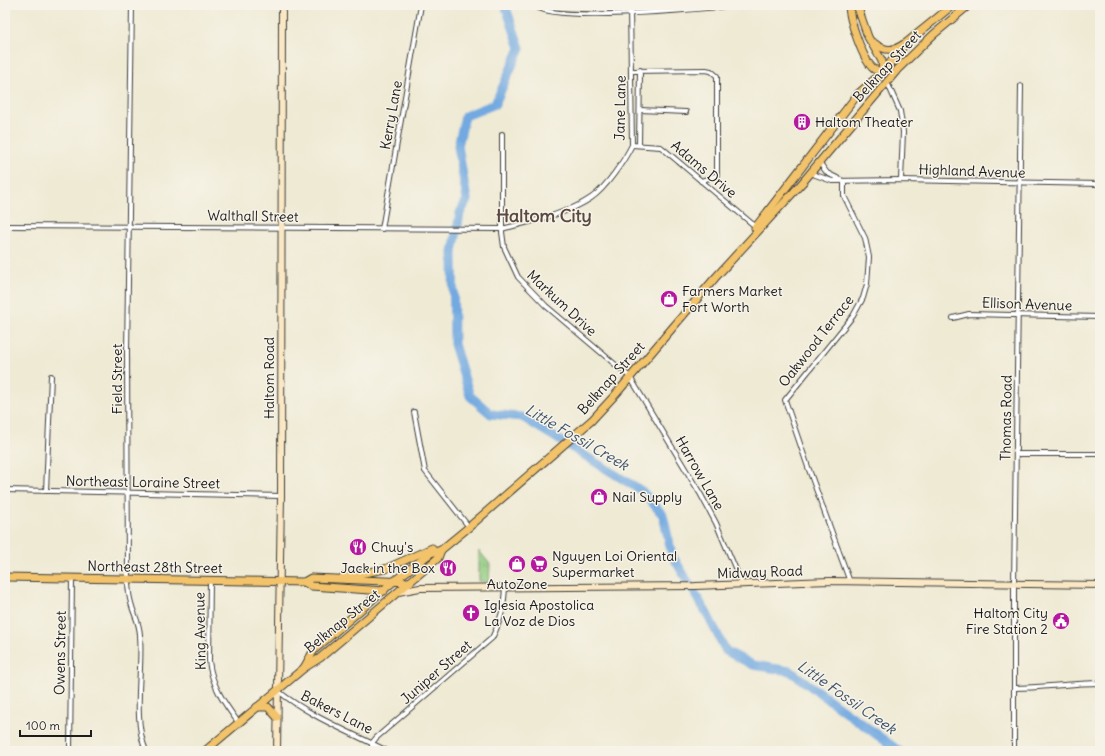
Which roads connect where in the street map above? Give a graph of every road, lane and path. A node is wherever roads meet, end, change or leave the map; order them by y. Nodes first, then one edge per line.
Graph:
1 (132, 5) edge
2 (282, 5) edge
3 (421, 5) edge
4 (534, 5) edge
5 (630, 5) edge
6 (740, 5) edge
7 (849, 5) edge
8 (857, 5) edge
9 (953, 5) edge
10 (969, 5) edge
11 (695, 7) edge
12 (630, 13) junction
13 (871, 41) junction
14 (906, 43) junction
15 (636, 70) junction
16 (883, 72) junction
17 (887, 82) junction
18 (1021, 86) dead end
19 (640, 110) junction
20 (686, 112) dead end
21 (502, 134) dead end
22 (639, 144) junction
23 (632, 145) junction
24 (819, 162) junction
25 (810, 173) junction
26 (901, 180) junction
27 (701, 181) junction
28 (844, 181) junction
29 (1019, 184) junction
30 (1100, 184) edge
31 (5, 226) edge
32 (756, 227) junction
33 (129, 228) junction
34 (280, 228) junction
35 (382, 229) junction
36 (502, 229) junction
37 (733, 257) junction
38 (1018, 316) junction
39 (1100, 317) edge
40 (953, 318) dead end
41 (51, 376) dead end
42 (630, 377) junction
43 (414, 412) dead end
44 (1016, 454) junction
45 (1100, 454) edge
46 (5, 490) edge
47 (46, 491) junction
48 (127, 494) junction
49 (281, 496) junction
50 (469, 527) junction
51 (456, 537) junction
52 (441, 550) junction
53 (5, 577) edge
54 (72, 579) junction
55 (128, 579) junction
56 (319, 579) junction
57 (210, 580) junction
58 (353, 580) junction
59 (280, 581) junction
60 (394, 581) junction
61 (304, 582) junction
62 (410, 582) junction
63 (850, 582) junction
64 (742, 584) junction
65 (1014, 584) junction
66 (1100, 585) edge
67 (505, 587) junction
68 (420, 588) junction
69 (352, 589) junction
70 (360, 590) junction
71 (383, 591) junction
72 (398, 592) junction
73 (370, 602) junction
74 (304, 668) junction
75 (1100, 683) edge
76 (1014, 688) junction
77 (278, 691) junction
78 (257, 707) junction
79 (277, 717) junction
80 (238, 722) junction
81 (372, 743) junction
82 (207, 750) edge
83 (70, 751) edge
84 (146, 751) edge
85 (277, 751) edge
86 (372, 751) edge
87 (387, 751) edge
88 (1014, 751) edge

1 - 33 street, Field Street
2 - 34 main road, Haltom Road
3 - 35 street, Kerry Lane
4 - 12 street
5 - 12 street, Jane Lane
6 - 11 street
7 - 16 main road
8 - 13 main road
9 - 14 main road, Belknap Street
10 - 17 main road, Belknap Street
11 - 12 street
12 - 15 street, Jane Lane
13 - 14 main road
13 - 16 main road
14 - 16 main road, Belknap Street
15 - 19 street
15 - 23 street, Jane Lane
15 - 27 street
16 - 17 main road
16 - 32 main road, Belknap Street
17 - 24 main road, Belknap Street
17 - 26 street
18 - 29 street, Thomas Road
19 - 20 street
19 - 22 street
21 - 36 street, Markum Drive
22 - 23 street, Adams Drive
22 - 27 street, Adams Drive
23 - 36 street, Jane Lane
24 - 25 main road, Belknap Street
24 - 28 street
25 - 28 street
25 - 37 main road, Belknap Street
26 - 28 street, Highland Avenue
26 - 29 street, Highland Avenue
27 - 32 street, Adams Drive
28 - 63 street, Oakwood Terrace
29 - 30 street, Highland Avenue
29 - 38 street, Thomas Road
31 - 33 street, Walthall Street
32 - 37 main road, Belknap Street
33 - 34 street, Walthall Street
33 - 48 street, Field Street
34 - 35 street, Walthall Street
34 - 49 main road, Haltom Road
35 - 36 street, Walthall Street
36 - 42 street, Markum Drive
37 - 42 main road, Belknap Street
38 - 39 street, Ellison Avenue
38 - 40 street, Ellison Avenue
38 - 44 street, Thomas Road
41 - 47 street
42 - 50 main road, Belknap Street
42 - 64 street, Harrow Lane
43 - 50 street
44 - 45 street
44 - 65 street, Thomas Road
46 - 47 street, Northeast Loraine Street
47 - 48 street, Northeast Loraine Street
48 - 49 street, Northeast Loraine Street
48 - 55 street, Field Street
49 - 59 main road, Haltom Road
50 - 51 main road, Belknap Street
51 - 52 main road, Belknap Street
51 - 56 main road
52 - 60 main road, Belknap Street
52 - 62 main road, Belknap Street
53 - 54 main road, Northeast 28th Street
54 - 55 main road, Northeast 28th Street
54 - 83 street, Owens Street
55 - 57 main road, Northeast 28th Street
55 - 84 street, Field Street
56 - 58 main road, Northeast 28th Street
56 - 61 main road, Northeast 28th Street
57 - 59 main road, Northeast 28th Street
57 - 80 street, King Avenue
58 - 60 main road, Northeast 28th Street
58 - 69 main road
59 - 61 main road, Northeast 28th Street
59 - 77 main road, Haltom Road
60 - 62 main road, Northeast 28th Street
60 - 71 main road, Belknap Street
61 - 69 main road, Northeast 28th Street
62 - 68 main road
62 - 72 main road, Belknap Street
63 - 64 main road, Midway Road
63 - 65 main road, Midway Road
64 - 67 main road, Midway Road
65 - 66 main road, Midway Road
65 - 76 street, Thomas Road
67 - 68 main road, Midway Road
67 - 81 street, Juniper Street
68 - 72 main road, Midway Road
69 - 70 main road, Northeast 28th Street
70 - 71 main road, Northeast 28th Street
70 - 73 main road
71 - 72 main road, Northeast 28th Street
71 - 73 main road, Belknap Street
72 - 74 main road, Belknap Street
73 - 74 main road, Belknap Street
74 - 77 main road
75 - 76 street
76 - 88 street, Thomas Road
77 - 78 main road
77 - 79 main road, Haltom Road
77 - 81 street, Bakers Lane
78 - 79 main road
78 - 80 main road
79 - 85 main road, Haltom Road
80 - 82 main road
81 - 86 street
81 - 87 street, Bakers Lane

